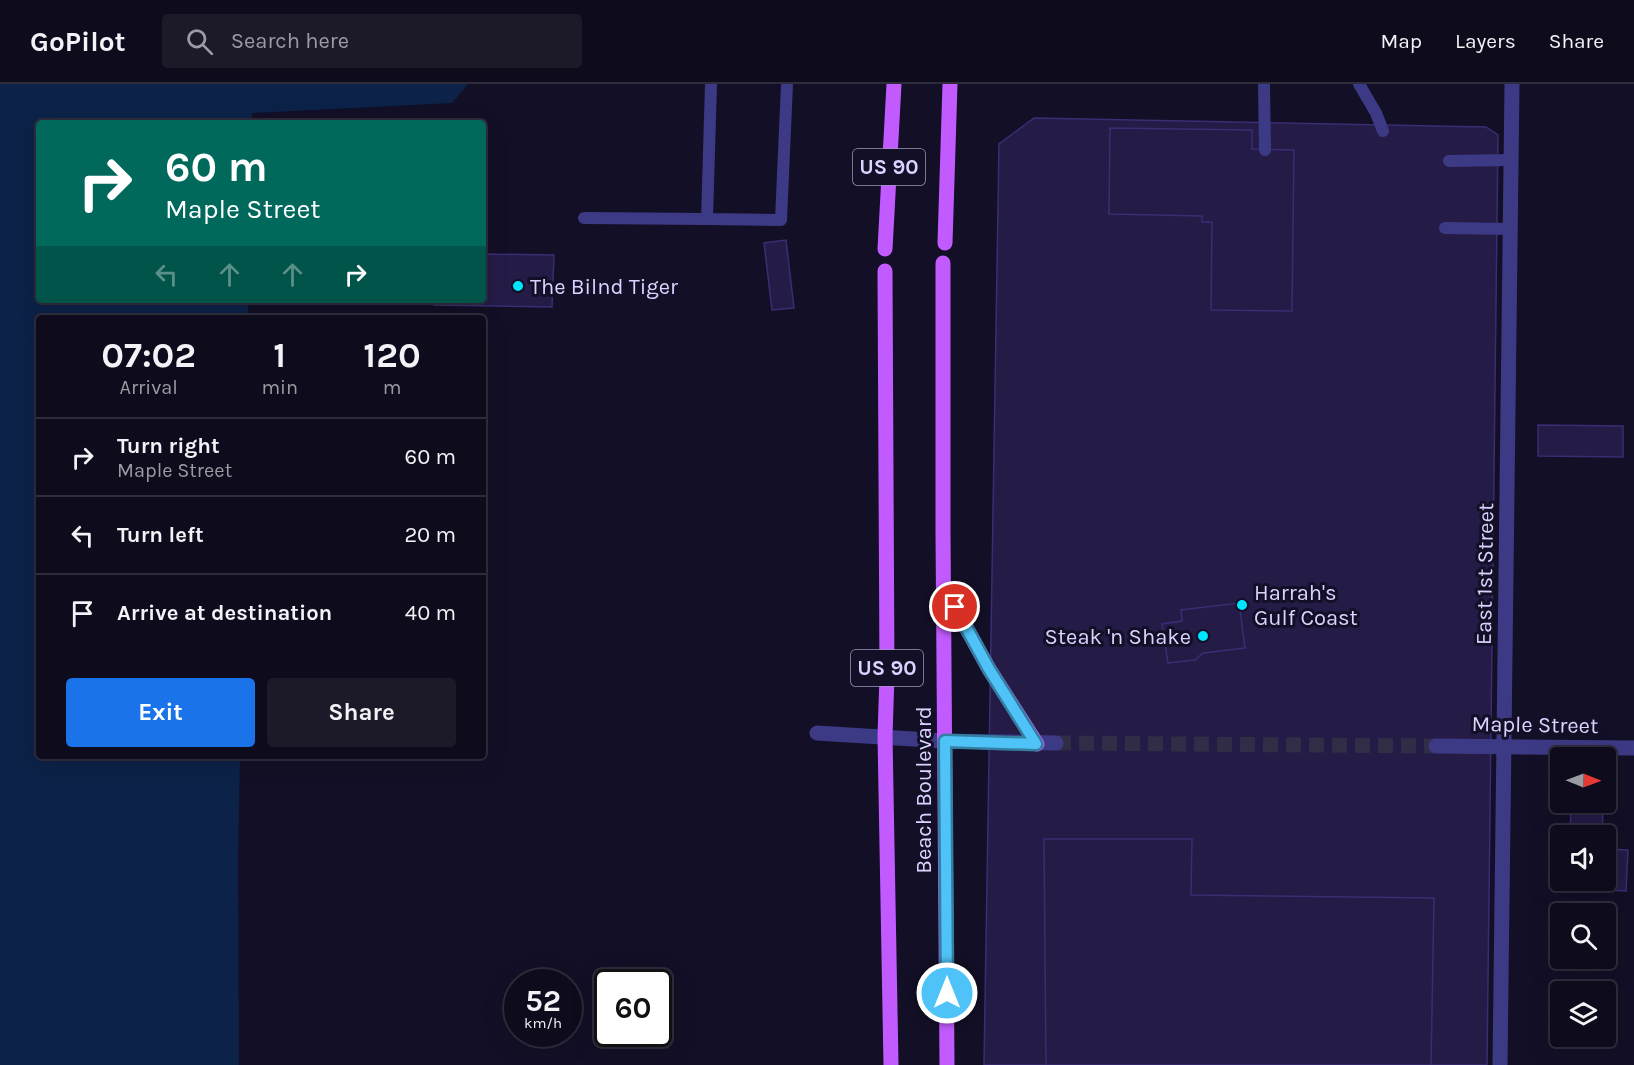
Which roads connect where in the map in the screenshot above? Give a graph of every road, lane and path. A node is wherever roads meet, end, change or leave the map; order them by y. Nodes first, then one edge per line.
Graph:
1 (711, 84) edge
2 (787, 84) edge
3 (894, 84) edge
4 (950, 84) edge
5 (1264, 84) edge
6 (1359, 84) edge
7 (1512, 84) edge
8 (1383, 131) dead end
9 (1265, 150) dead end
10 (1511, 160) junction
11 (1449, 161) dead end
12 (584, 218) dead end
13 (706, 219) junction
14 (1445, 228) dead end
15 (1510, 229) junction
16 (945, 243) dead end
17 (885, 249) dead end
18 (943, 263) dead end
19 (885, 271) dead end
20 (944, 586) junction
21 (817, 732) dead end
22 (885, 736) junction
23 (945, 741) junction
24 (1056, 743) tunnel mouth
25 (1036, 744) junction
26 (1436, 746) tunnel mouth
27 (1504, 747) junction
28 (1634, 748) edge
29 (891, 1065) edge
30 (947, 1065) edge
31 (1500, 1065) edge

1 - 13 lane
2 - 13 lane
3 - 17 main road, US 90
4 - 16 main road, US 90
5 - 9 lane
6 - 8 lane
7 - 10 street, East 1st Street
10 - 11 lane
10 - 15 street, East 1st Street
12 - 13 lane
14 - 15 lane
15 - 27 street, East 1st Street
18 - 20 main road, Beach Boulevard / US 90
19 - 22 main road, Beach Boulevard / US 90
20 - 23 main road, Beach Boulevard / US 90
20 - 25 main road
21 - 22 street
22 - 23 street
22 - 29 main road, Beach Boulevard / US 90
23 - 25 street
23 - 30 main road, Beach Boulevard / US 90
24 - 25 street
26 - 27 street, Maple Street
27 - 28 street, Maple Street
27 - 31 street, East 1st Street

